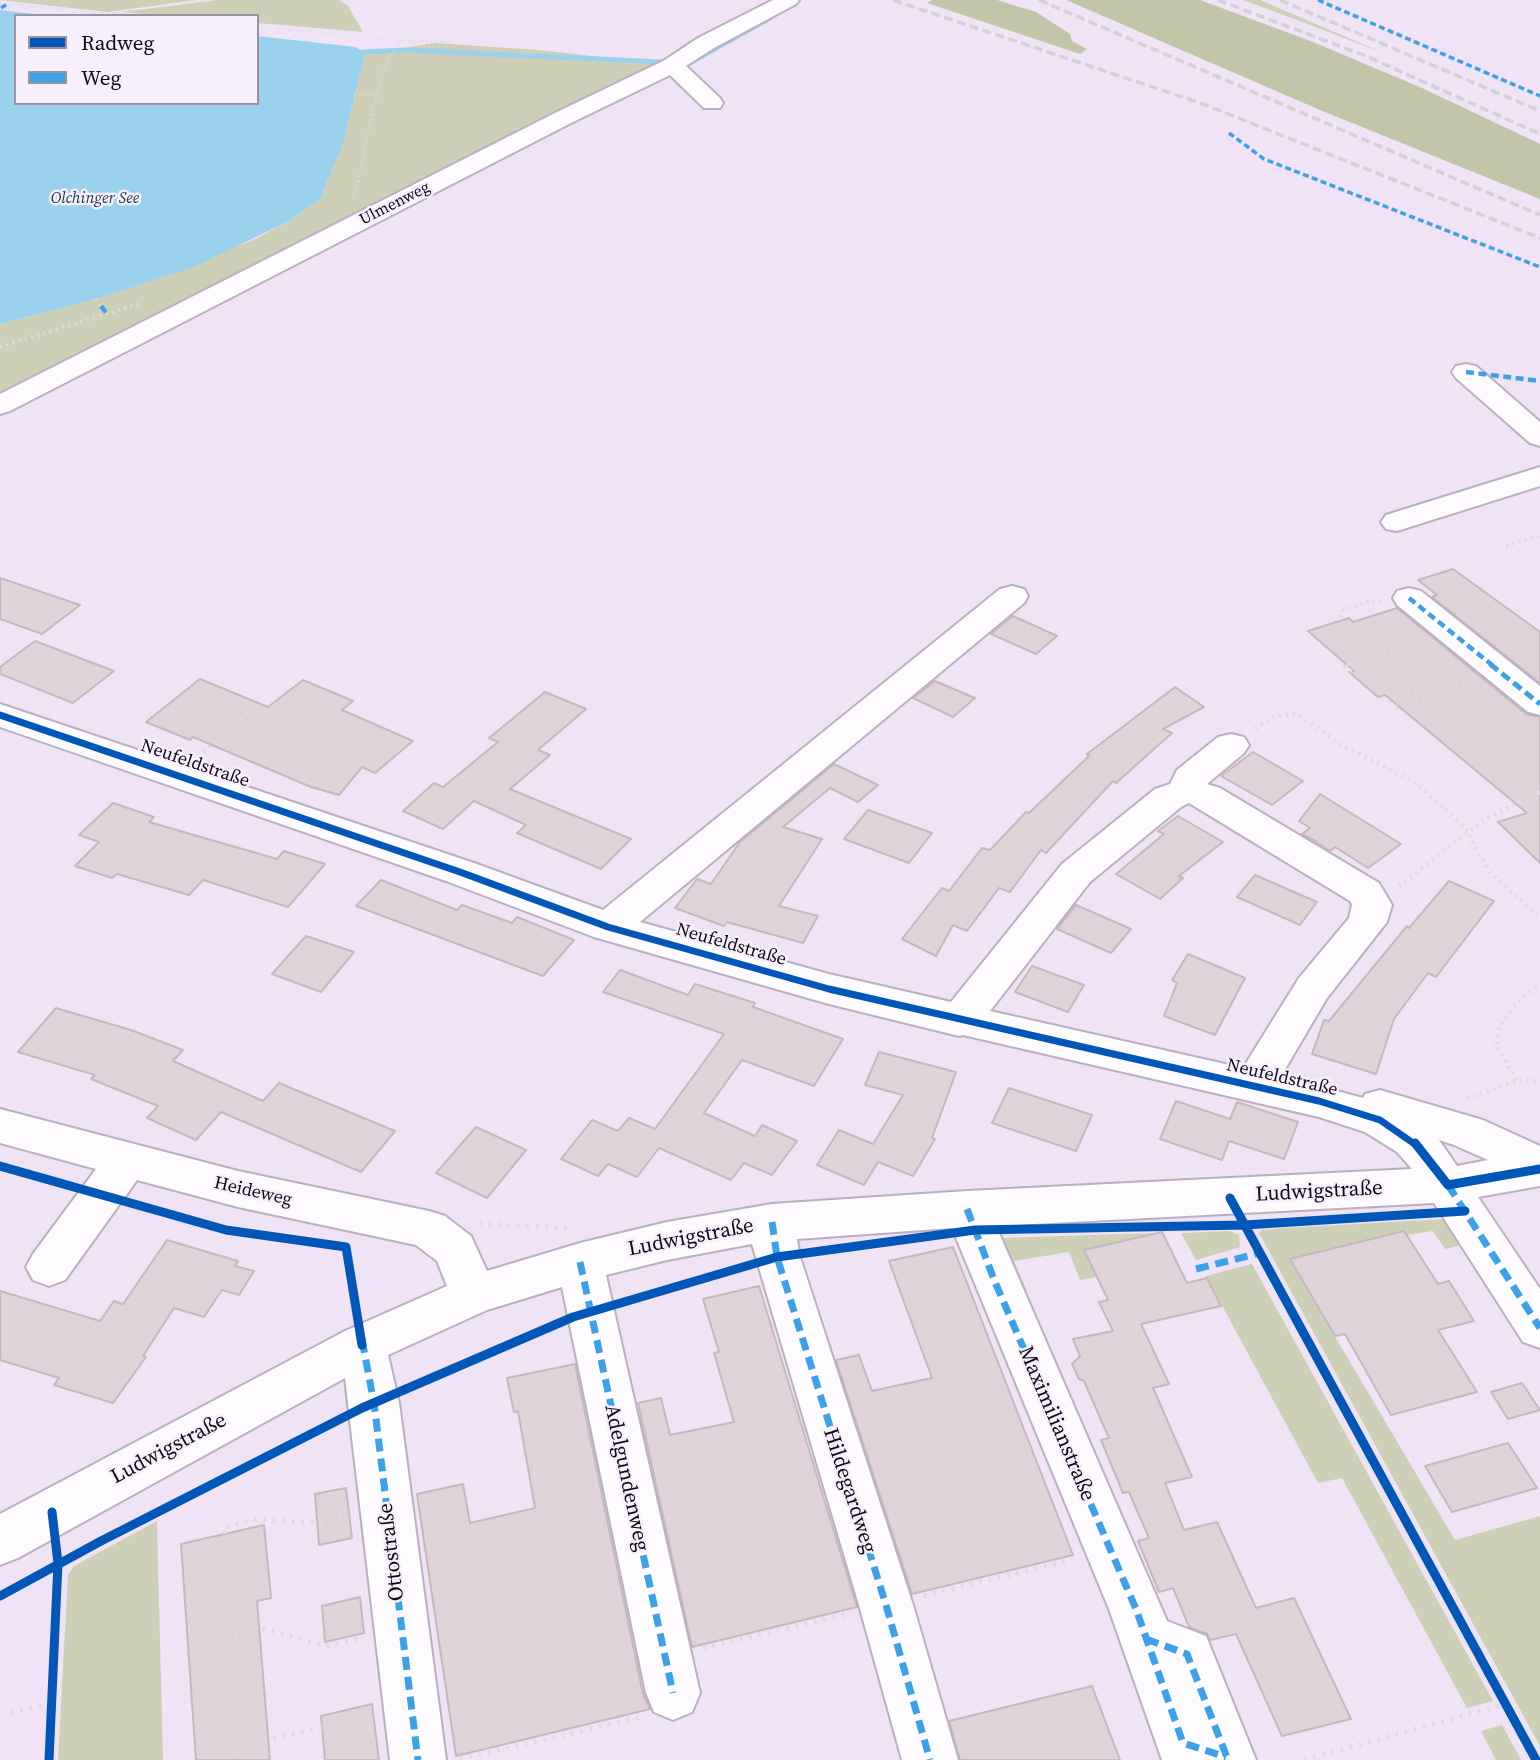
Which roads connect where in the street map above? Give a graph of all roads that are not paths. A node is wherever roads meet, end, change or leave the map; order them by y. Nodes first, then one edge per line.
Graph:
1 (789, 0) edge
2 (673, 65) junction
3 (712, 103) dead end
4 (1466, 372) dead end
5 (0, 405) edge
6 (1540, 437) edge
7 (1540, 477) edge
8 (1397, 522) dead end
9 (1012, 596) dead end
10 (1409, 598) road end
11 (1540, 704) edge
12 (0, 715) edge
13 (1231, 745) road end
14 (1187, 791) junction
15 (608, 927) junction
16 (960, 1020) junction
17 (1253, 1087) junction
18 (1319, 1101) junction
19 (0, 1126) edge
20 (127, 1160) junction
21 (1540, 1167) edge
22 (1448, 1185) junction
23 (967, 1209) junction
24 (772, 1222) junction
25 (579, 1245) junction
26 (49, 1267) dead end
27 (474, 1295) junction
28 (1540, 1328) edge
29 (362, 1345) junction
30 (0, 1541) edge
31 (669, 1675) road end
32 (1227, 1759) edge
33 (418, 1760) edge
34 (930, 1760) edge

1 - 2 street, Ulmenweg
2 - 3 street
2 - 5 street, Ulmenweg
4 - 6 street
7 - 8 street
9 - 15 street
10 - 11 street
12 - 15 street, Neufeldstraße
13 - 14 street
14 - 16 street
14 - 17 street
15 - 16 street, Neufeldstraße
16 - 17 street, Neufeldstraße
17 - 18 street, Neufeldstraße
18 - 21 street
18 - 22 street, Neufeldstraße
19 - 20 street, Heideweg
20 - 26 street
20 - 27 street, Heideweg
21 - 22 street, Ludwigstraße
22 - 23 street, Ludwigstraße
22 - 28 street, Neufeldstraße
23 - 24 street, Ludwigstraße
23 - 32 street, Maximilianstraße
24 - 25 street, Ludwigstraße
24 - 34 street, Hildegardweg
25 - 27 street, Ludwigstraße
25 - 31 street, Adelgundenweg
27 - 29 street, Ludwigstraße
29 - 30 street, Ludwigstraße
29 - 33 street, Ottostraße

